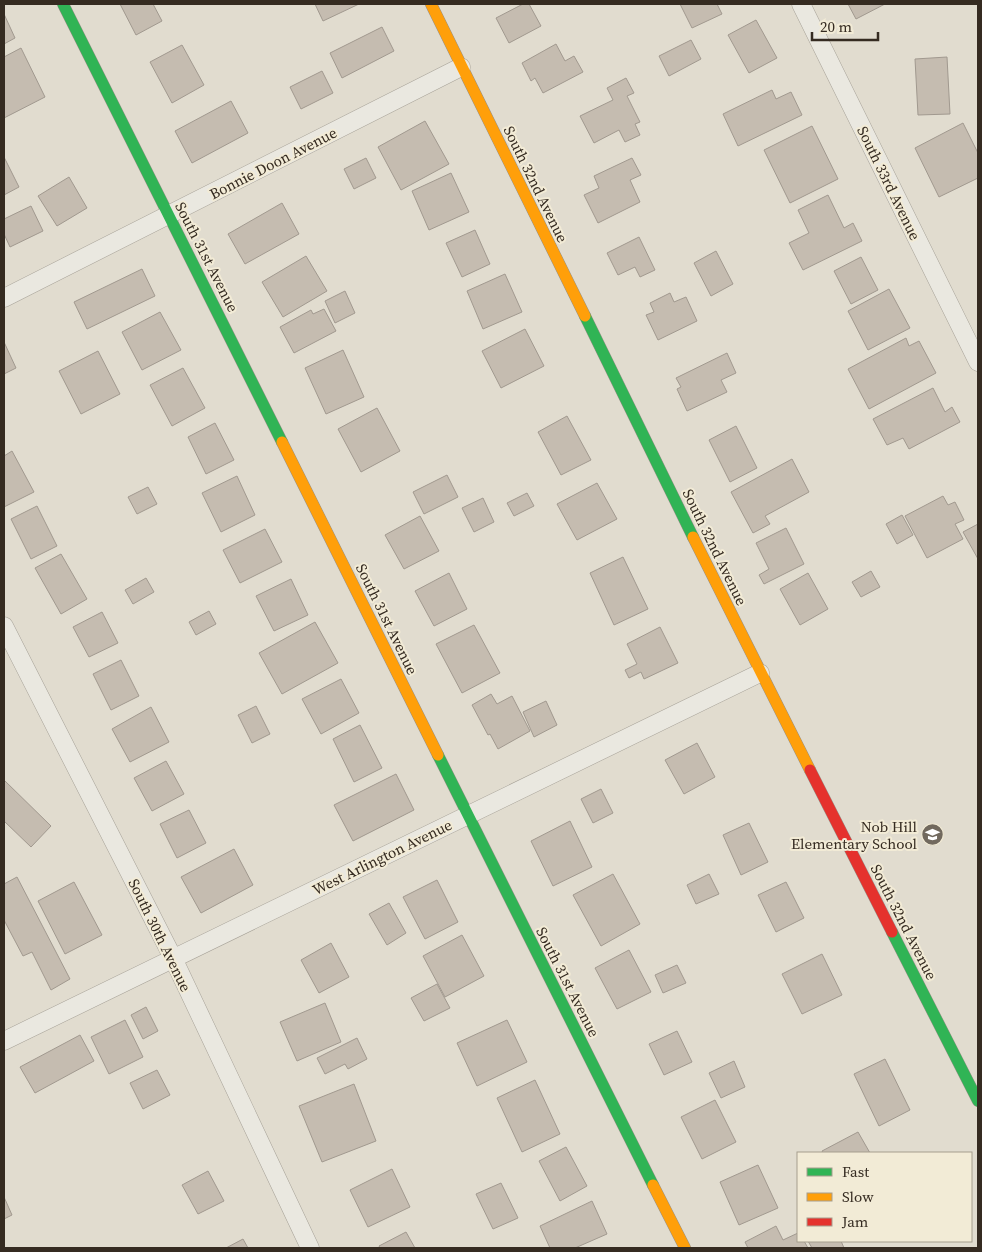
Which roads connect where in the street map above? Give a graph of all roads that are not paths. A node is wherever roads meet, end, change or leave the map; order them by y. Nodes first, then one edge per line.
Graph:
1 (63, 4) edge
2 (431, 4) edge
3 (801, 4) edge
4 (462, 67) junction
5 (169, 215) junction
6 (4, 298) edge
7 (978, 362) edge
8 (4, 626) edge
9 (760, 673) junction
10 (468, 815) junction
11 (173, 958) junction
12 (4, 1041) edge
13 (976, 1090) edge
14 (310, 1248) edge
15 (684, 1248) edge

1 - 5 street, South 31st Avenue
2 - 4 street, South 32nd Avenue
3 - 7 street, South 33rd Avenue
4 - 5 street, Bonnie Doon Avenue
4 - 9 street, South 32nd Avenue
5 - 6 street, Bonnie Doon Avenue
5 - 10 street, South 31st Avenue
8 - 11 street, South 30th Avenue
9 - 10 street, West Arlington Avenue
9 - 13 street, South 32nd Avenue
10 - 11 street, West Arlington Avenue
10 - 15 street, South 31st Avenue
11 - 12 street, West Arlington Avenue
11 - 14 street, South 30th Avenue

